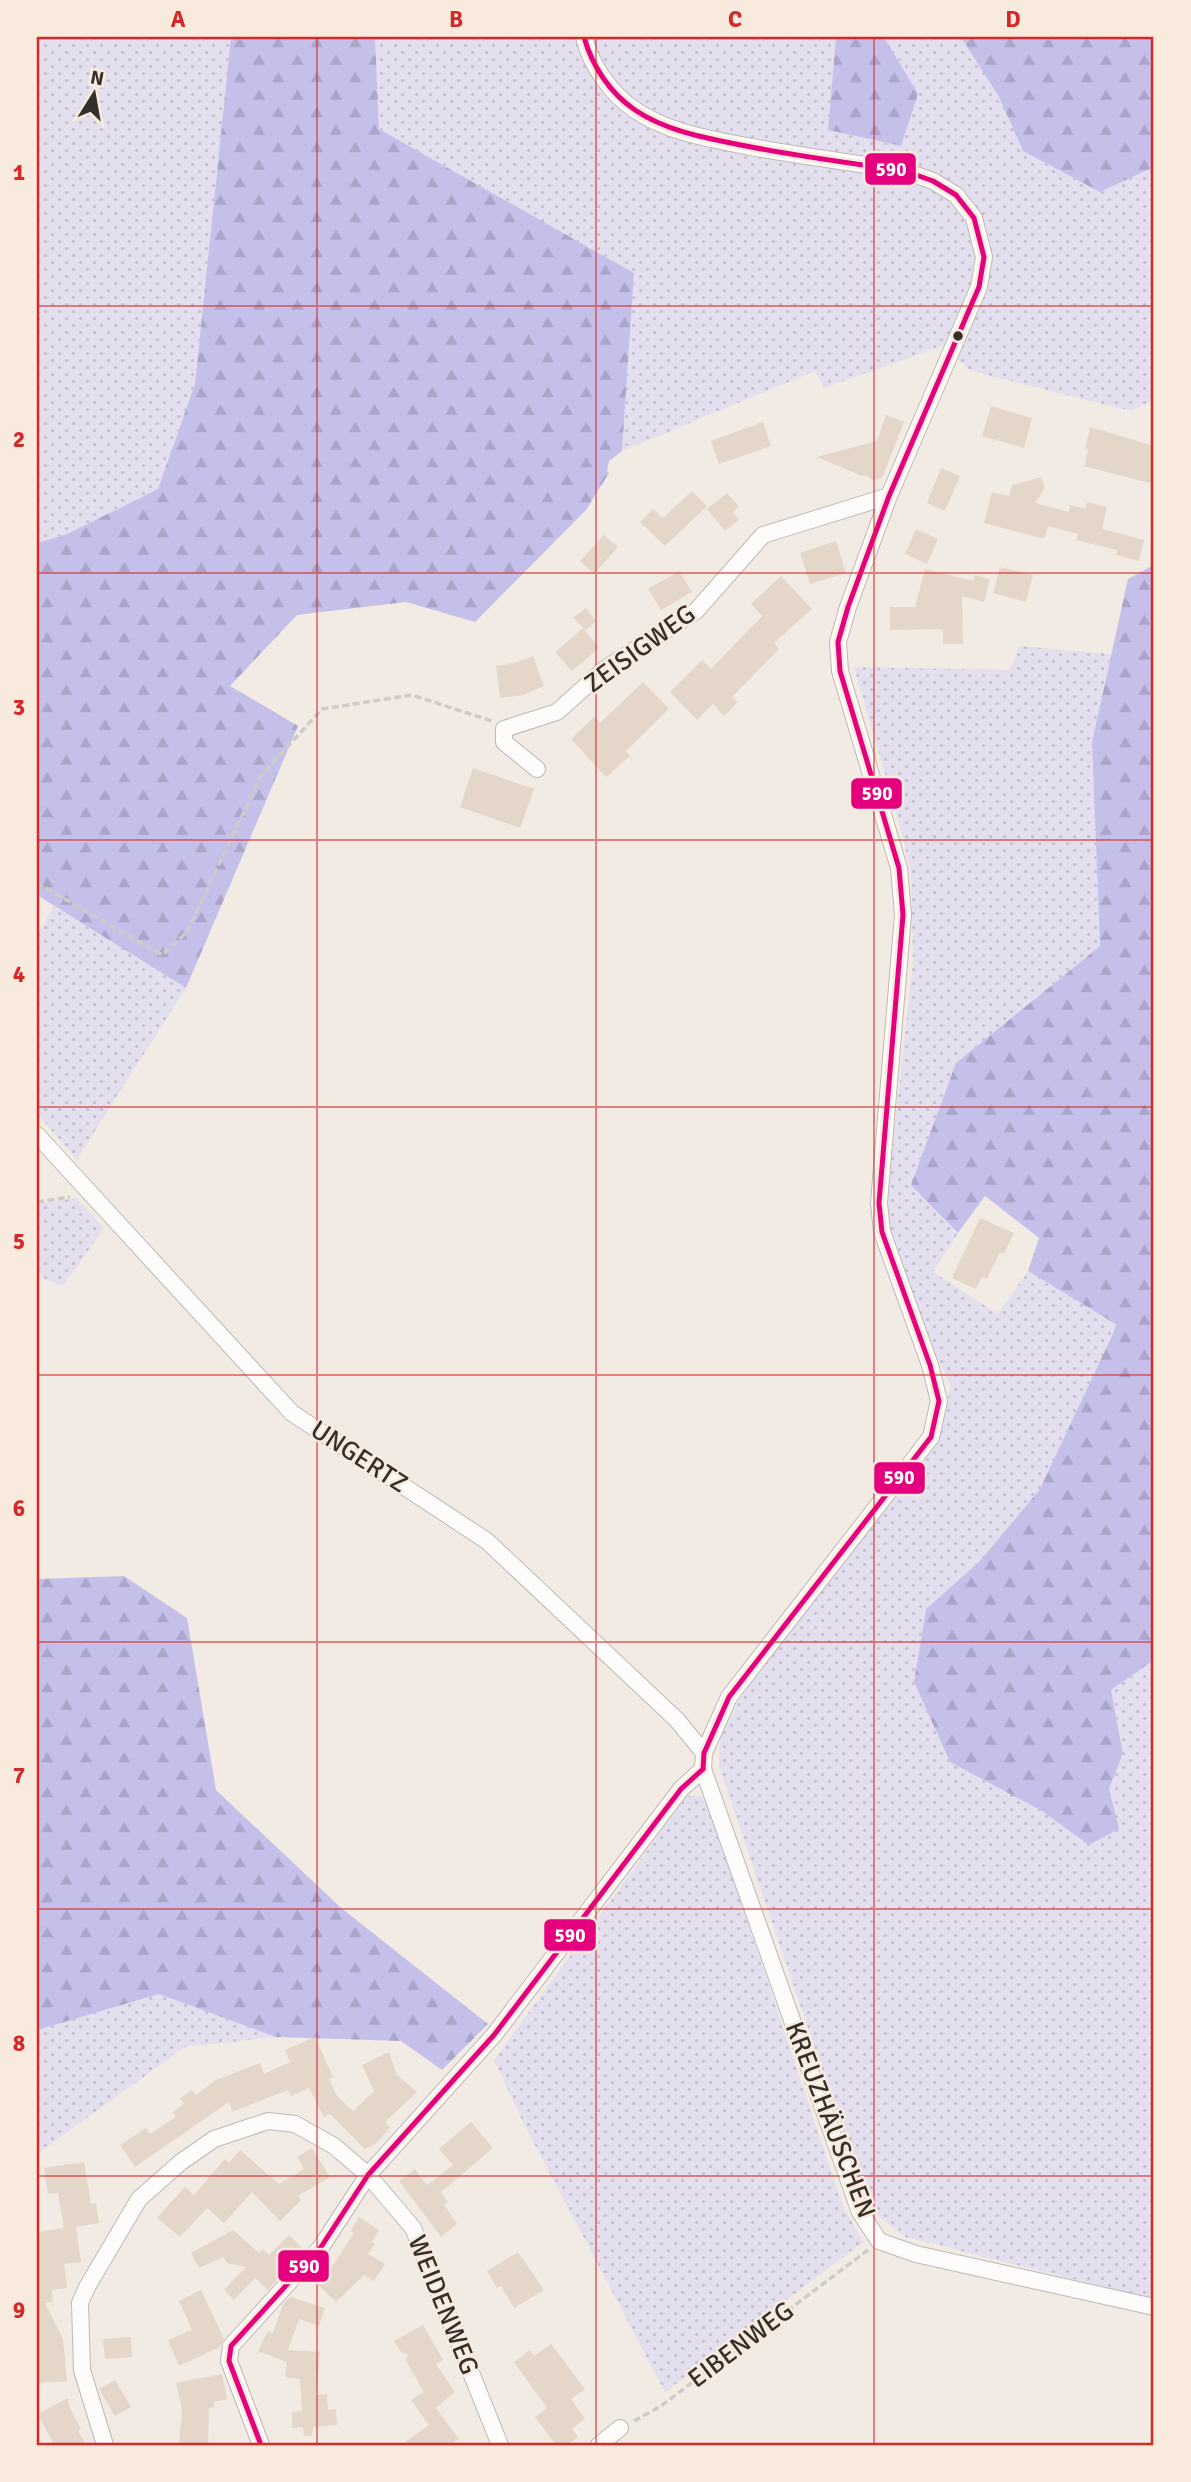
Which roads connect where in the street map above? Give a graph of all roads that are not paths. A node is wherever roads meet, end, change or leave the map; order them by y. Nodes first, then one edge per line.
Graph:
1 (584, 37) edge
2 (889, 496) junction
3 (537, 769) dead end
4 (37, 1135) edge
5 (705, 1752) junction
6 (704, 1769) junction
7 (368, 2175) junction
8 (1154, 2307) edge
9 (620, 2428) road end
10 (104, 2445) edge
11 (261, 2445) edge
12 (500, 2445) edge
13 (599, 2445) edge

1 - 2 street
2 - 3 street, ZEISIGWEG
2 - 5 street
4 - 5 street, UNGERTZ
5 - 6 street
6 - 7 street
6 - 8 street, KREUZHÄUSCHEN
7 - 10 street, WEIDENWEG
7 - 11 street
7 - 12 street, WEIDENWEG
9 - 13 street

